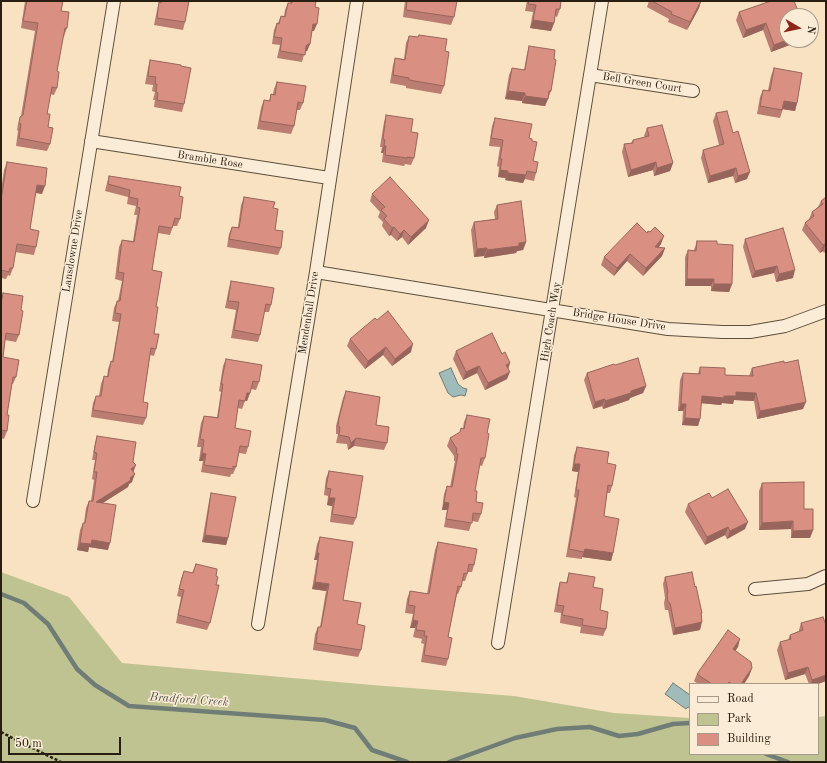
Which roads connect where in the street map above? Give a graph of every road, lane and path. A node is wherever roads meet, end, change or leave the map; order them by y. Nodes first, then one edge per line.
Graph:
1 (114, 1) edge
2 (357, 1) edge
3 (602, 1) edge
4 (590, 75) junction
5 (693, 91) dead end
6 (91, 141) junction
7 (330, 178) junction
8 (316, 272) junction
9 (553, 310) junction
10 (826, 311) edge
11 (33, 501) dead end
12 (826, 576) edge
13 (755, 588) dead end
14 (258, 624) dead end
15 (498, 643) dead end
16 (1, 732) edge
17 (61, 762) edge

1 - 6 street, Lansdowne Drive
2 - 7 street, Mendenhall Drive
3 - 4 street, High Coach Way
4 - 5 street, Bell Green Court
4 - 9 street, High Coach Way
6 - 7 street, Bramble Rose
6 - 11 street, Lansdowne Drive
7 - 8 street, Mendenhall Drive
8 - 9 street, Bridge House Drive
8 - 14 street, Mendenhall Drive
9 - 10 street, Bridge House Drive
9 - 15 street, High Coach Way
12 - 13 street
16 - 17 path

